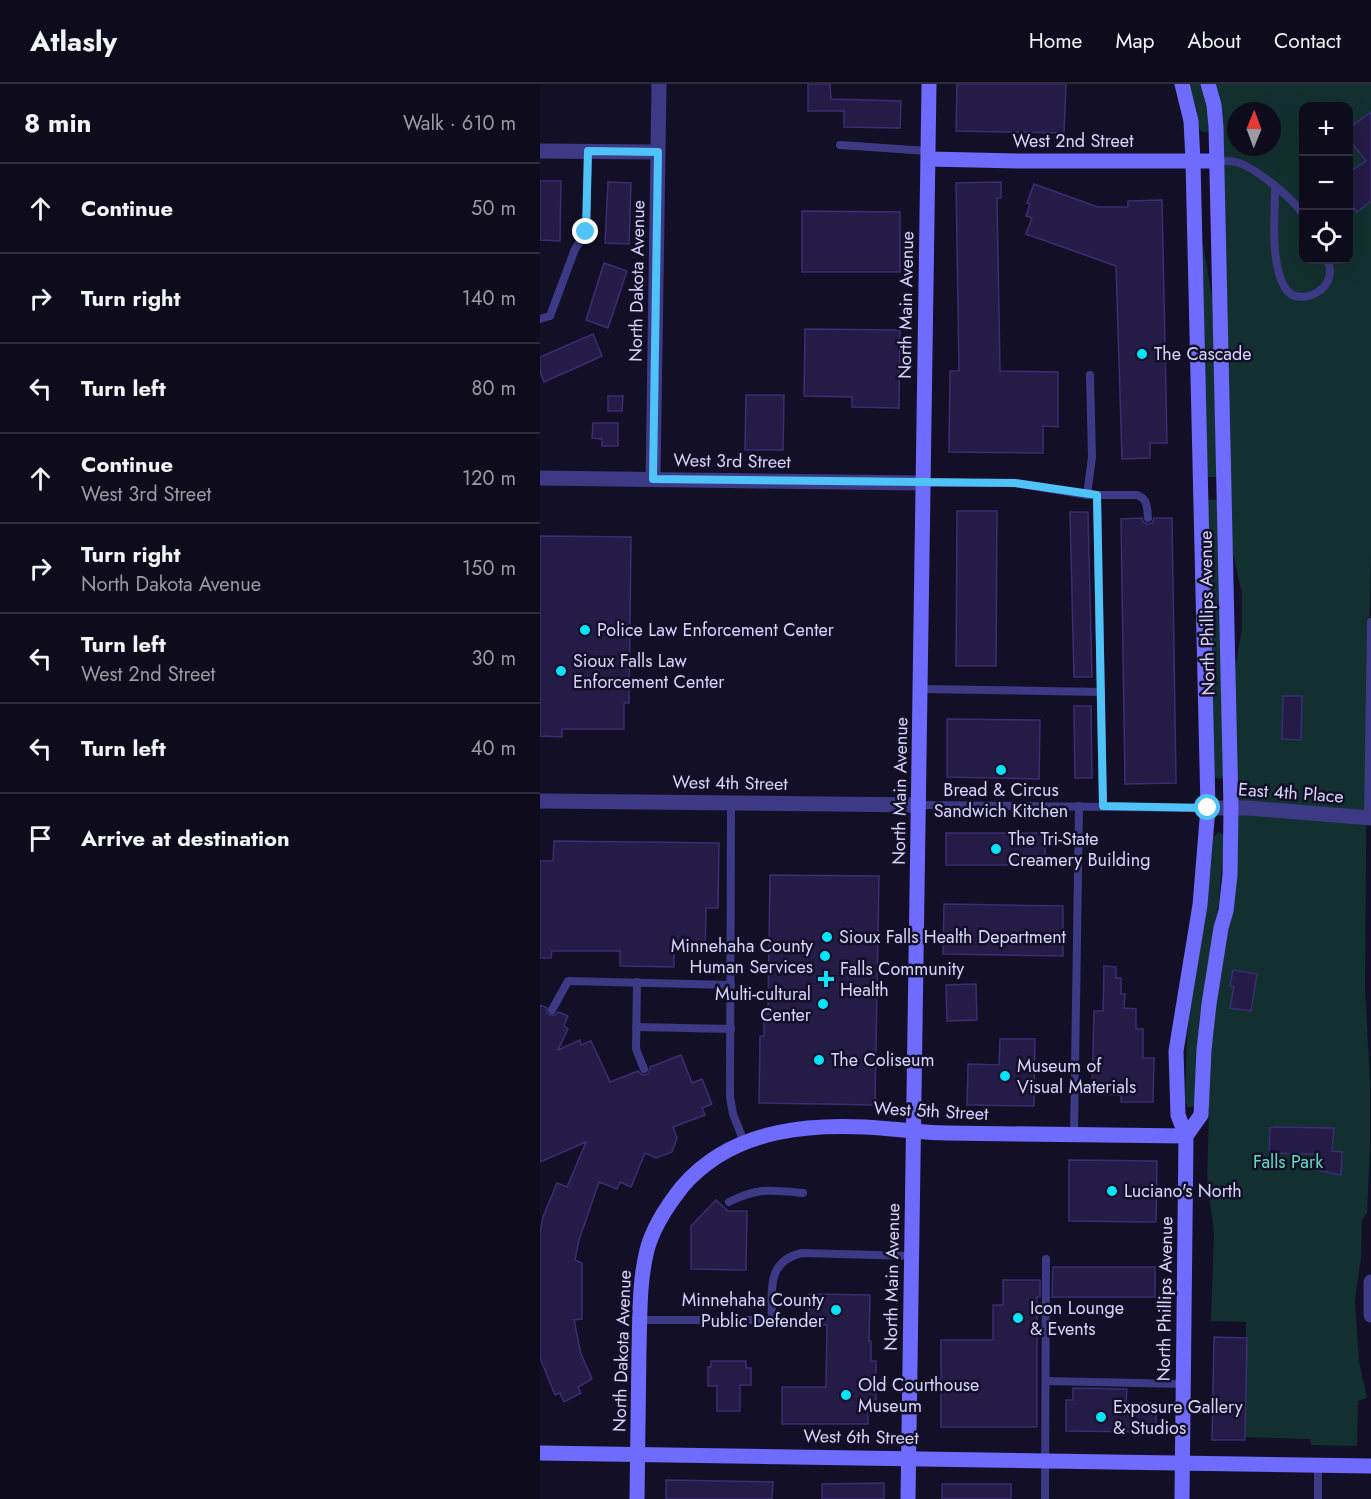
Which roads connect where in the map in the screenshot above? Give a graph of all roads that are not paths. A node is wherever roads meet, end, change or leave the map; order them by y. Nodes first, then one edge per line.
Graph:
1 (659, 84) edge
2 (929, 84) edge
3 (1182, 84) edge
4 (1208, 84) edge
5 (840, 145) dead end
6 (540, 151) edge
7 (588, 151) junction
8 (658, 152) junction
9 (929, 155) junction
10 (1193, 161) junction
11 (1217, 161) junction
12 (1275, 188) junction
13 (1301, 210) edge
14 (1328, 264) edge
15 (540, 319) edge
16 (1090, 375) dead end
17 (540, 478) edge
18 (653, 479) junction
19 (923, 483) junction
20 (1087, 495) junction
21 (1097, 495) junction
22 (1148, 518) dead end
23 (1371, 622) edge
24 (920, 689) junction
25 (1101, 692) junction
26 (1370, 777) edge
27 (540, 801) edge
28 (731, 803) junction
29 (919, 805) junction
30 (1079, 806) junction
31 (1103, 806) junction
32 (1208, 808) junction
33 (1231, 809) junction
34 (1369, 818) edge
35 (637, 982) junction
36 (731, 985) junction
37 (552, 1010) dead end
38 (636, 1027) junction
39 (731, 1029) junction
40 (644, 1069) dead end
41 (914, 1132) junction
42 (1074, 1135) junction
43 (1186, 1136) junction
44 (744, 1142) junction
45 (688, 1180) joint
46 (803, 1192) dead end
47 (729, 1202) dead end
48 (912, 1256) junction
49 (1046, 1259) dead end
50 (1371, 1282) edge
51 (1371, 1315) edge
52 (640, 1320) junction
53 (1046, 1381) junction
54 (1183, 1384) junction
55 (540, 1453) edge
56 (638, 1454) junction
57 (909, 1457) junction
58 (1045, 1460) junction
59 (1182, 1462) junction
60 (1318, 1465) junction
61 (1371, 1466) edge
62 (637, 1499) edge
63 (908, 1499) edge
64 (1045, 1499) edge
65 (1182, 1499) edge
66 (1318, 1499) edge

1 - 8 street, North Dakota Avenue
2 - 9 street, North Main Avenue
3 - 10 street, North Phillips Avenue
4 - 11 street, North Phillips Avenue
5 - 9 lane
6 - 7 street
7 - 8 street
7 - 15 lane
8 - 18 street, North Dakota Avenue
9 - 10 street, West 2nd Street
9 - 19 street, North Main Avenue
10 - 11 street, West 2nd Street
10 - 32 street, North Phillips Avenue
11 - 12 lane
11 - 33 street, North Phillips Avenue
12 - 13 lane
12 - 14 lane
16 - 20 lane
17 - 18 street, West 3rd Street
18 - 19 street, West 3rd Street
19 - 20 lane
19 - 24 street, North Main Avenue
20 - 21 lane
21 - 22 lane
21 - 25 lane
23 - 26 lane
24 - 25 lane
24 - 29 street, North Main Avenue
25 - 31 lane
26 - 34 lane
27 - 28 street, West 4th Street
28 - 29 street, West 4th Street
28 - 36 lane
29 - 30 lane
29 - 41 street, North Main Avenue
30 - 31 lane
30 - 42 lane
31 - 32 lane
32 - 33 street, East 4th Place
32 - 43 street, North Phillips Avenue
33 - 34 street, East 4th Place
33 - 43 street, North Phillips Avenue
35 - 36 lane
35 - 37 lane
35 - 38 lane
36 - 39 lane
38 - 39 lane
38 - 40 lane
39 - 44 lane
41 - 42 street, West 5th Street
41 - 44 street, West 5th Street
41 - 48 street, North Main Avenue
42 - 43 street, West 5th Street
43 - 54 street, North Phillips Avenue
44 - 45 street, West 5th Street
45 - 52 street, North Dakota Avenue
46 - 47 lane
48 - 52 lane
48 - 57 street, North Main Avenue
49 - 53 lane
50 - 51 street
52 - 56 street, North Dakota Avenue
53 - 54 lane
53 - 58 lane
54 - 59 street, North Phillips Avenue
55 - 56 street, West 6th Street
56 - 57 street, West 6th Street
56 - 62 street, North Dakota Avenue
57 - 58 street, West 6th Street
57 - 63 street, North Main Avenue
58 - 59 street, West 6th Street
58 - 64 lane
59 - 60 street, West 6th Street
59 - 65 street, North Phillips Avenue
60 - 61 street, West 6th Street
60 - 66 lane

